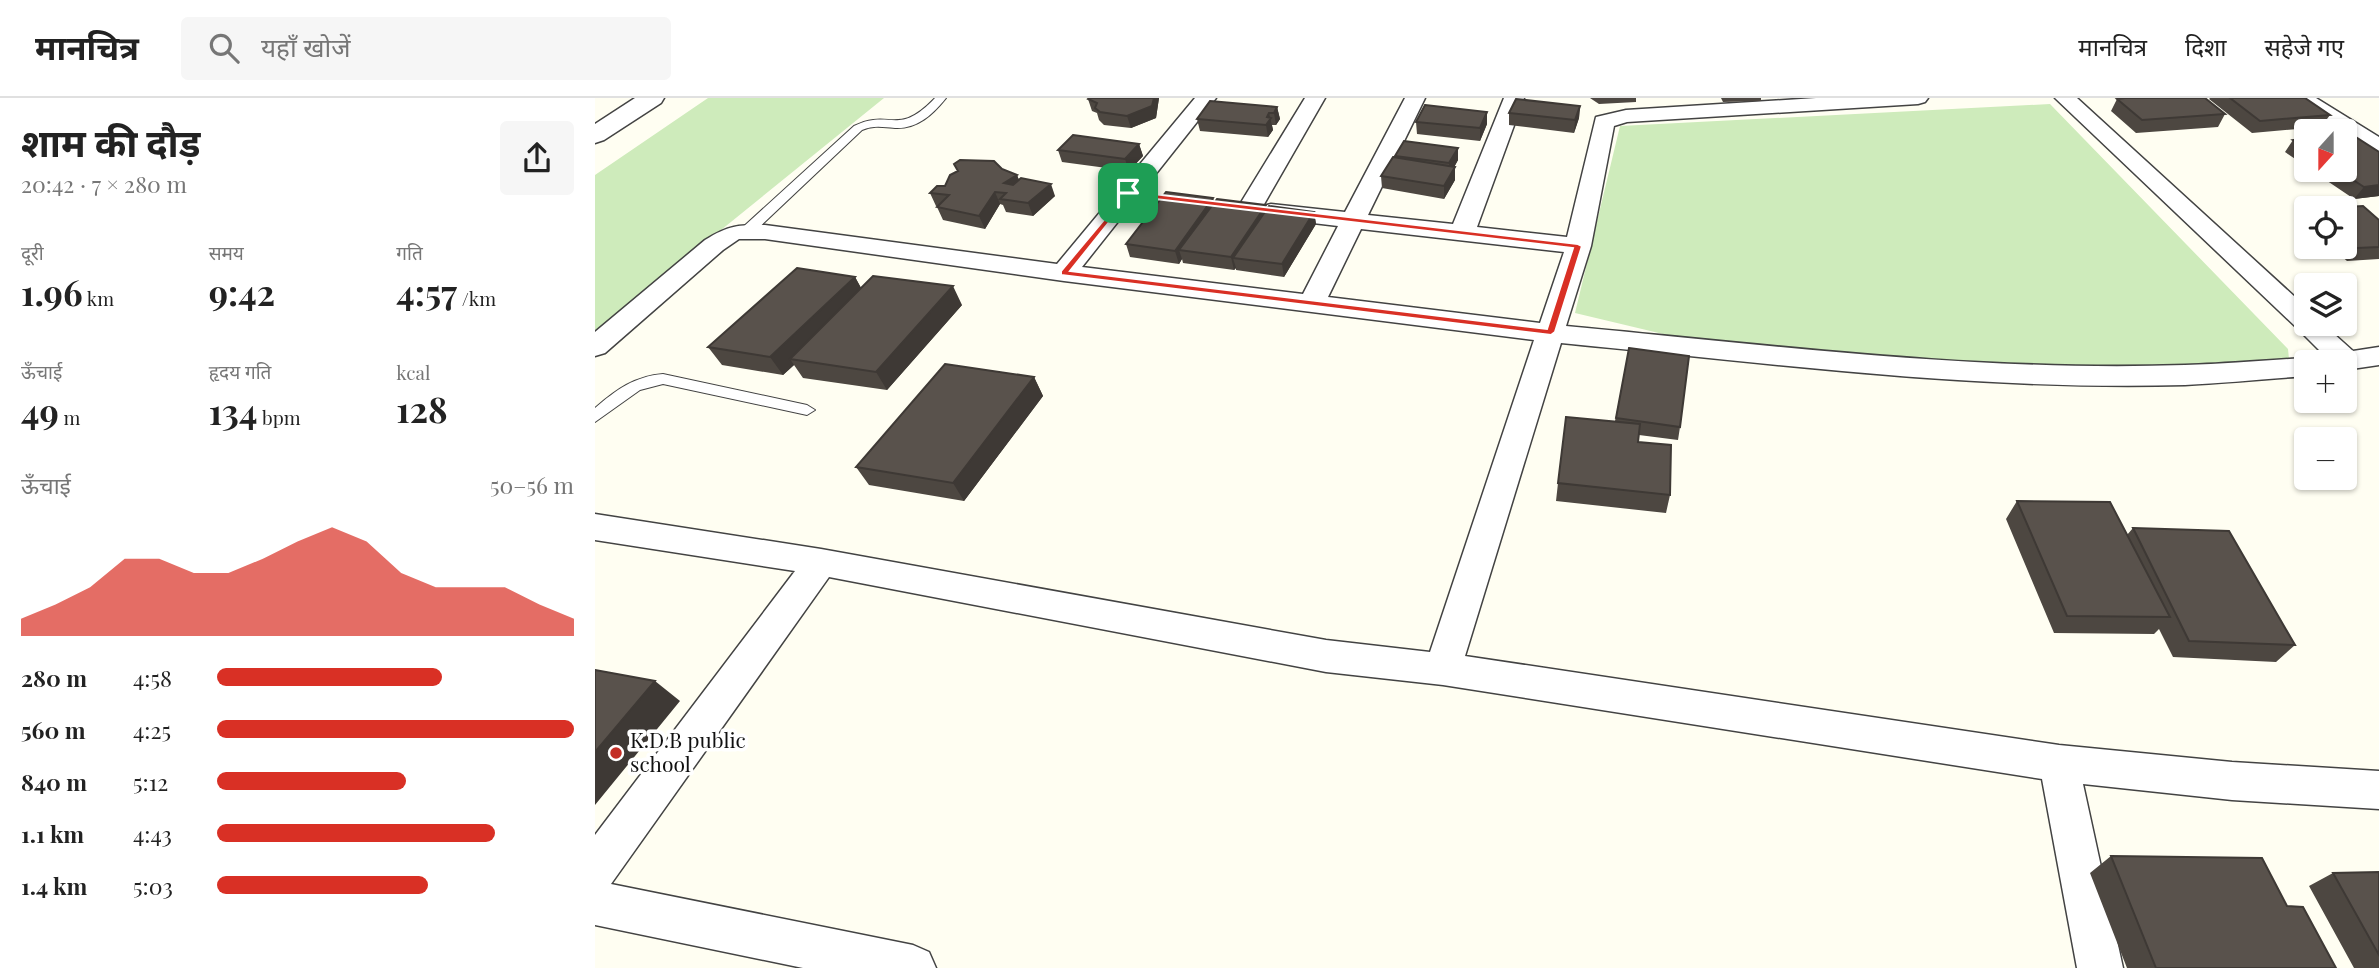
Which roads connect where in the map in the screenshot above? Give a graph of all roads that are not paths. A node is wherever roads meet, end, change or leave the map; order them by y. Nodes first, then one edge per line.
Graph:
1 (652, 98) edge
2 (941, 98) edge
3 (1206, 98) edge
4 (1315, 98) edge
5 (1415, 98) edge
6 (1514, 98) edge
7 (1918, 98) edge
8 (2065, 98) edge
9 (2301, 98) edge
10 (595, 135) edge
11 (2379, 147) edge
12 (1128, 193) junction
13 (1155, 197) dead end
14 (1222, 205) edge
15 (1249, 209) junction
16 (1353, 222) junction
17 (747, 231) junction
18 (1462, 234) junction
19 (1578, 246) junction
20 (1064, 273) junction
21 (1312, 302) junction
22 (2294, 311) edge
23 (1551, 332) junction
24 (2319, 336) edge
25 (595, 347) edge
26 (2332, 350) edge
27 (2379, 356) edge
28 (2357, 360) edge
29 (2294, 368) edge
30 (807, 410) dead end
31 (595, 417) edge
32 (595, 527) edge
33 (821, 562) junction
34 (1443, 669) junction
35 (2059, 763) junction
36 (2379, 790) edge
37 (595, 870) edge
38 (595, 903) edge
39 (913, 968) edge
40 (2100, 968) edge

1 - 10 street
2 - 17 lane
3 - 12 street
4 - 15 street
5 - 16 street
6 - 18 street
7 - 19 street
8 - 22 street
9 - 11 street
12 - 13 street
12 - 20 street
14 - 15 street
15 - 16 street
16 - 18 street
16 - 21 street
17 - 20 street
17 - 25 street
18 - 19 street
19 - 23 street
20 - 21 street
21 - 23 street
23 - 29 street
23 - 34 street
24 - 26 street
27 - 28 street
30 - 31 lane
32 - 33 street
33 - 34 street
33 - 37 street
34 - 35 street
35 - 36 street
35 - 40 street
38 - 39 street

